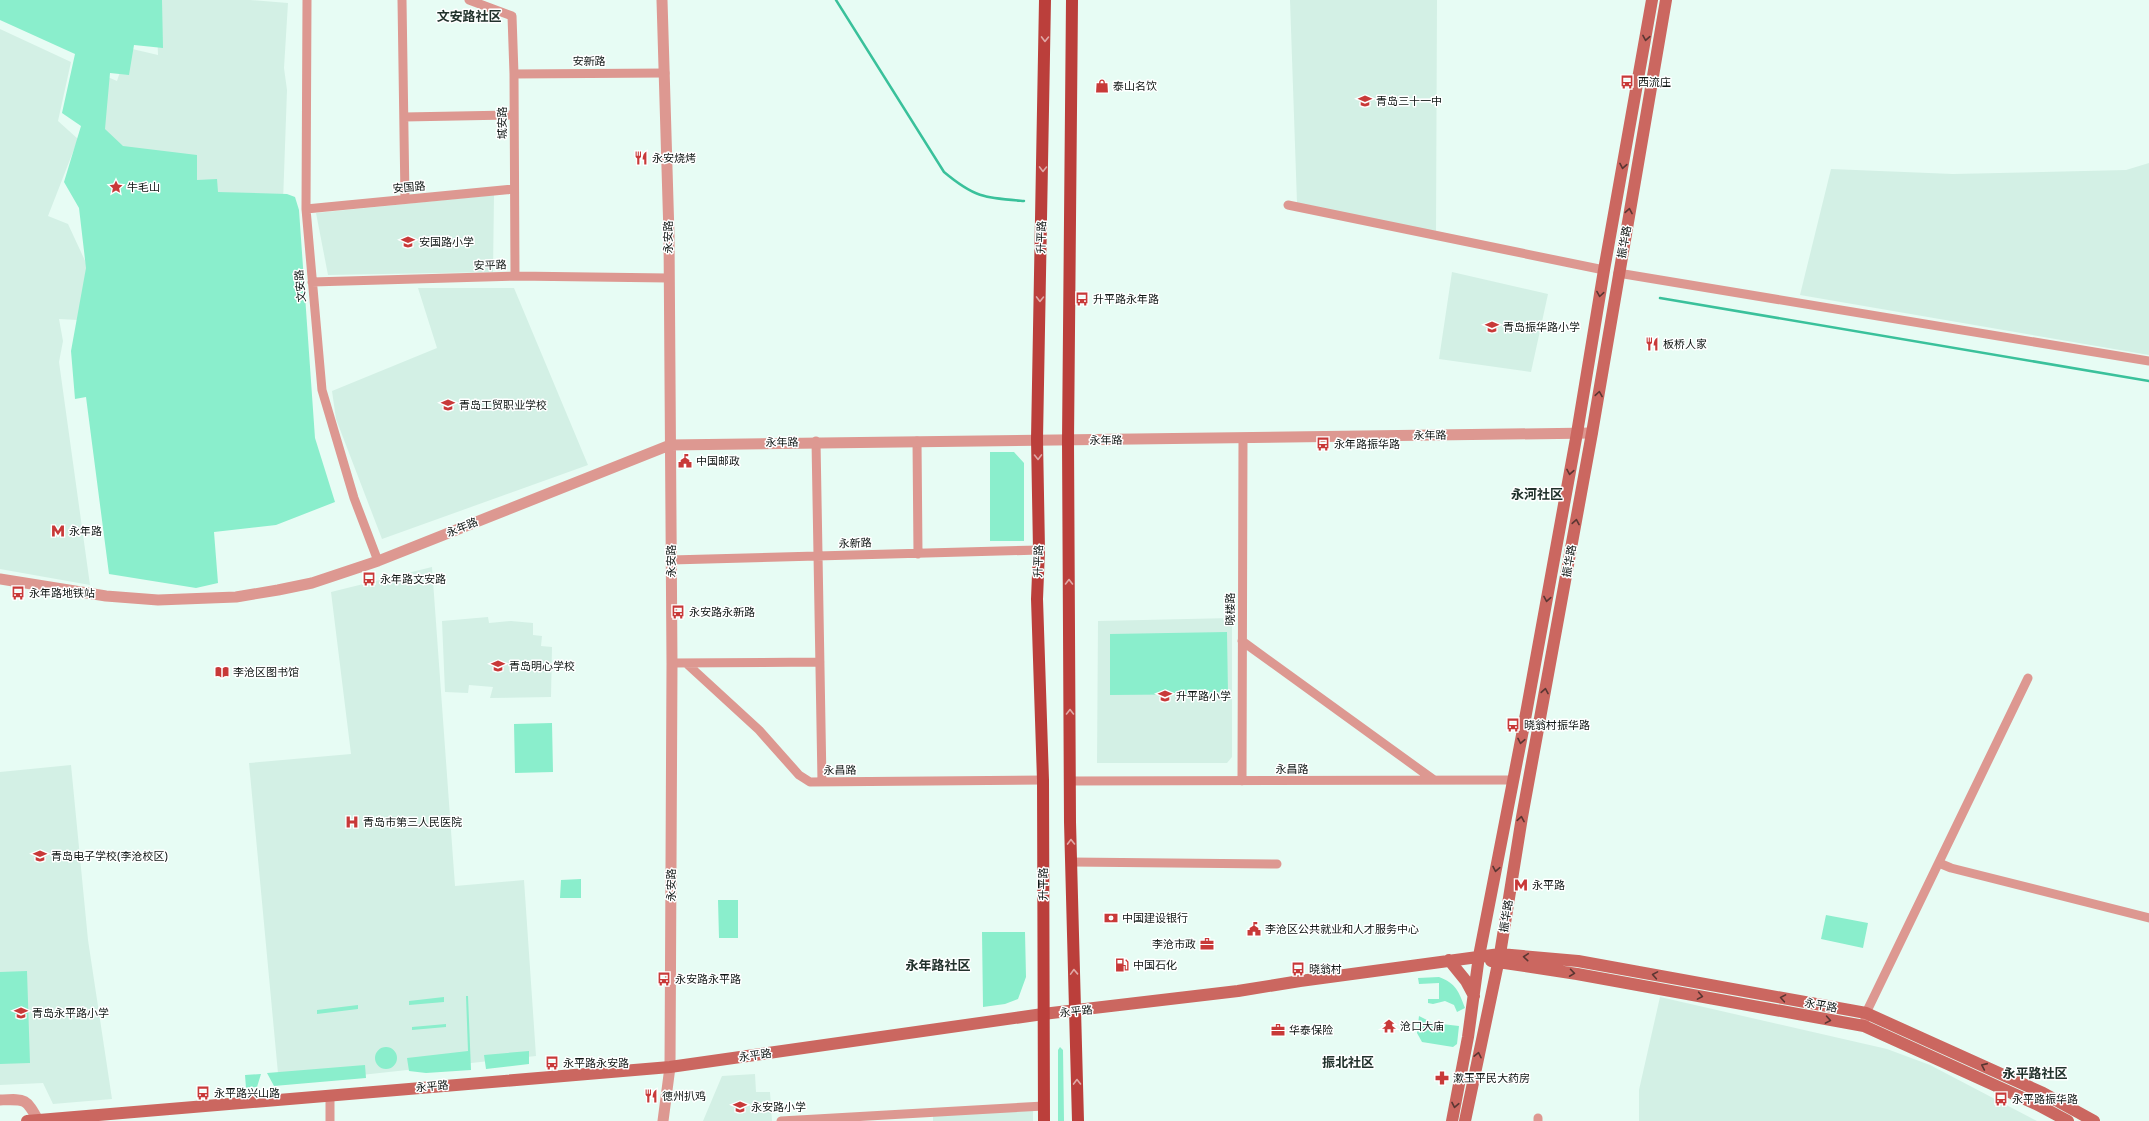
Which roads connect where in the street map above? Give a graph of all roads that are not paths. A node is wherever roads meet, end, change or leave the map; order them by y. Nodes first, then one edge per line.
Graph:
1 (307, 0) edge
2 (402, 0) edge
3 (469, 0) edge
4 (662, 0) edge
5 (1045, 0) edge
6 (1072, 0) edge
7 (1652, 0) edge
8 (1666, 0) edge
9 (665, 73) junction
10 (514, 74) junction
11 (514, 115) junction
12 (404, 117) junction
13 (514, 189) junction
14 (405, 199) junction
15 (1288, 205) dead end
16 (306, 209) junction
17 (1604, 270) junction
18 (1618, 273) junction
19 (515, 276) junction
20 (668, 278) junction
21 (312, 282) junction
22 (2149, 361) edge
23 (1577, 433) junction
24 (1592, 433) junction
25 (1243, 438) junction
26 (1037, 439) junction
27 (816, 441) junction
28 (917, 441) junction
29 (1068, 441) junction
30 (670, 445) junction
31 (1039, 550) junction
32 (918, 554) junction
33 (818, 556) junction
34 (671, 560) junction
35 (378, 561) junction
36 (0, 578) edge
37 (1242, 640) junction
38 (820, 662) junction
39 (672, 663) junction
40 (686, 663) junction
41 (2028, 678) dead end
42 (1043, 780) junction
43 (1434, 780) junction
44 (1513, 780) junction
45 (1071, 781) junction
46 (1242, 781) junction
47 (822, 782) junction
48 (1071, 862) junction
49 (1938, 863) junction
50 (1277, 864) dead end
51 (2149, 918) edge
52 (1479, 956) junction
53 (1499, 959) junction
54 (1449, 960) junction
55 (1474, 996) junction
56 (1075, 1011) junction
57 (1866, 1013) junction
58 (1043, 1014) junction
59 (1864, 1026) junction
60 (670, 1067) junction
61 (330, 1095) junction
62 (0, 1100) edge
63 (1044, 1106) junction
64 (34, 1121) edge
65 (330, 1121) edge
66 (664, 1121) edge
67 (781, 1121) edge
68 (1044, 1121) edge
69 (1078, 1121) edge
70 (1452, 1121) edge
71 (1465, 1121) edge
72 (2068, 1121) edge
73 (2094, 1121) edge

1 - 16 street, 文安路
2 - 12 street
3 - 10 street, 城安路
4 - 9 street, 永安路
5 -> 26 main road, 升平路
6 - 29 main road
7 -> 17 main road, 振华路
18 -> 8 main road, 振华路
9 - 10 street, 安新路
9 - 20 street, 永安路
10 - 11 street, 城安路
11 - 12 street
11 - 13 street, 城安路
12 - 14 street
13 - 14 street, 安国路
13 - 19 street, 城安路
14 - 16 street, 安国路
15 - 17 street
16 - 21 street, 文安路
17 -> 23 main road, 振华路
18 - 22 street
24 -> 18 main road, 振华路
19 - 20 street, 安平路
19 - 21 street, 安平路
20 - 30 street, 永安路
21 - 35 street, 文安路
23 - 24 street, 永年路
23 - 25 street, 永年路
23 -> 44 main road, 振华路
53 -> 24 main road, 振华路
25 - 29 street, 永年路
25 - 37 street, 晓楼路
26 - 28 street, 永年路
26 - 29 street, 永年路
26 -> 31 main road, 升平路
27 - 28 street, 永年路
27 - 30 street, 永年路
27 - 33 street
28 - 32 street
45 -> 29 main road
30 - 34 street, 永安路
30 - 35 street, 永年路
31 - 32 street, 永新路
31 - 42 main road, 升平路
32 - 33 street, 永新路
33 - 34 street, 永新路
33 - 38 street
34 - 39 street, 永安路
35 - 36 street, 永年路
37 - 43 street
37 - 46 street, 晓楼路
38 - 40 street
38 - 47 street
39 - 40 street
39 - 60 street, 永安路
40 - 47 street, 永昌路
41 - 49 street
42 - 47 street, 永昌路
42 - 58 main road, 升平路
43 - 44 street, 永昌路
43 - 46 street, 永昌路
44 -> 52 main road, 振华路
45 - 46 street, 永昌路
48 -> 45 main road
48 - 50 street
56 -> 48 main road
49 - 51 street
49 - 57 street
52 - 53 main road, 永平路
52 - 54 main road, 永平路
52 - 55 main road, 振华路
57 -> 53 main road, 永平路
53 -> 59 main road, 永平路
71 -> 53 main road, 振华路
54 - 55 main road
54 - 56 main road, 永平路
55 -> 70 main road, 振华路
56 - 58 main road, 永平路
69 -> 56 main road
57 - 59 street
73 -> 57 main road, 永平路
58 - 60 main road, 永平路
58 - 63 main road, 升平路
59 - 72 main road, 永平路
60 - 61 main road, 永平路
60 - 66 street, 永安路
61 - 64 main road, 永平路
61 - 65 street
62 - 64 street
63 - 67 street
63 - 68 main road, 升平路

